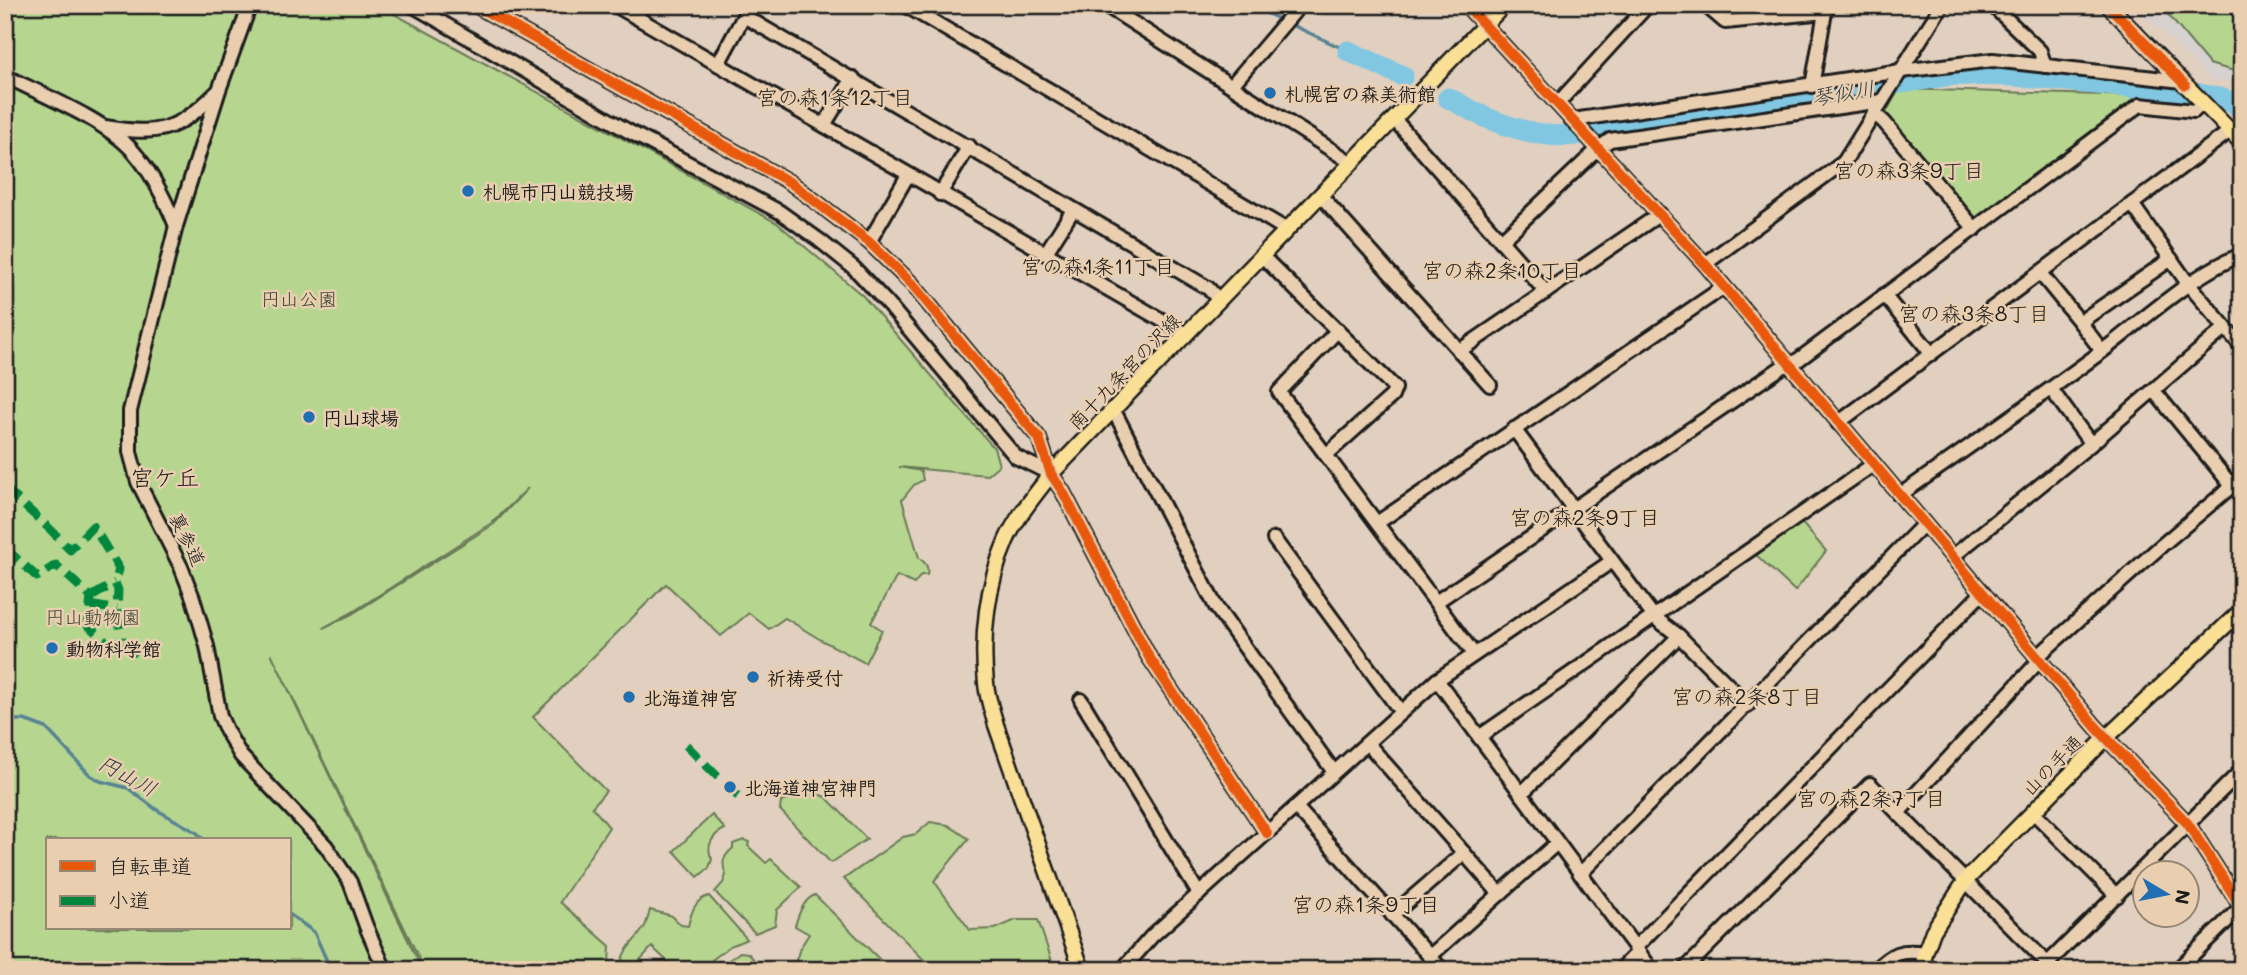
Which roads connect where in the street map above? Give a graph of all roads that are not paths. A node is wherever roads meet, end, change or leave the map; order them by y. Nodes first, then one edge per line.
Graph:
1 (250, 5) edge
2 (412, 5) edge
3 (475, 5) edge
4 (615, 5) edge
5 (643, 5) edge
6 (905, 5) edge
7 (1105, 5) edge
8 (1300, 5) edge
9 (1466, 5) edge
10 (1504, 5) edge
11 (1648, 5) edge
12 (1705, 5) edge
13 (1942, 5) edge
14 (1992, 5) edge
15 (2108, 5) edge
16 (1826, 8) edge
17 (636, 18) junction
18 (1485, 25) junction
19 (718, 64) junction
20 (2045, 66) junction
21 (1898, 75) junction
22 (5, 76) edge
23 (853, 78) junction
24 (2184, 83) junction
25 (1232, 85) junction
26 (1812, 86) junction
27 (219, 90) junction
28 (1884, 98) junction
29 (1558, 103) junction
30 (2203, 103) junction
31 (1874, 113) junction
32 (1394, 119) junction
33 (1576, 123) junction
34 (824, 125) junction
35 (104, 127) junction
36 (2230, 131) junction
37 (2242, 143) edge
38 (1596, 144) junction
39 (969, 146) junction
40 (1352, 163) junction
41 (908, 175) junction
42 (940, 194) junction
43 (1321, 195) junction
44 (2132, 204) junction
45 (1073, 210) junction
46 (1660, 214) junction
47 (176, 226) junction
48 (1975, 229) junction
49 (1287, 230) junction
50 (1501, 241) junction
51 (869, 242) junction
52 (1045, 254) junction
53 (2242, 255) edge
54 (1262, 256) junction
55 (2171, 259) junction
56 (1705, 264) junction
57 (2040, 273) junction
58 (2189, 285) junction
59 (1724, 287) junction
60 (1546, 292) junction
61 (1884, 295) junction
62 (1219, 300) junction
63 (2080, 322) junction
64 (2224, 329) junction
65 (1338, 330) junction
66 (1186, 334) junction
67 (2242, 347) edge
68 (1459, 351) junction
69 (2102, 351) junction
70 (1931, 352) junction
71 (1789, 364) junction
72 (1490, 385) dead end
73 (2051, 389) junction
74 (2154, 391) junction
75 (1113, 409) junction
76 (1838, 423) junction
77 (1514, 429) junction
78 (2091, 444) junction
79 (1326, 455) junction
80 (1874, 464) junction
81 (1051, 474) junction
82 (1900, 495) junction
83 (1571, 509) junction
84 (1377, 523) junction
85 (1924, 524) junction
86 (1274, 539) dead end
87 (1952, 557) junction
88 (1612, 561) junction
89 (1982, 593) junction
90 (1436, 602) junction
91 (2242, 610) edge
92 (1654, 617) junction
93 (1679, 636) junction
94 (1474, 654) junction
95 (2038, 659) junction
96 (1437, 680) junction
97 (1081, 700) dead end
98 (1748, 705) junction
99 (1401, 712) junction
100 (1479, 737) junction
101 (2106, 738) junction
102 (1367, 743) junction
103 (2242, 771) edge
104 (1334, 772) junction
105 (1521, 793) junction
106 (1296, 807) junction
107 (2033, 812) junction
108 (1898, 813) junction
109 (2188, 824) junction
110 (1267, 833) junction
111 (1557, 843) junction
112 (1464, 853) junction
113 (1580, 874) junction
114 (1966, 880) junction
115 (1199, 894) junction
116 (1500, 894) junction
117 (2117, 896) junction
118 (2242, 907) edge
119 (1392, 915) junction
120 (1636, 950) junction
121 (1925, 953) junction
122 (1429, 957) junction
123 (2050, 967) edge
124 (385, 970) edge
125 (1082, 970) edge
126 (1122, 970) edge
127 (1442, 970) edge
128 (1620, 970) edge
129 (1652, 970) edge
130 (1684, 970) edge
131 (1875, 970) edge
132 (1922, 970) edge
133 (2177, 970) edge

1 - 27 street, 裏参道
2 - 81 street
3 - 51 street
4 - 17 street
5 - 17 street
6 - 49 street
7 - 25 street
8 - 25 street
9 - 18 street
10 - 18 main road, 南十九条宮の沢線
11 - 29 street
12 - 16 street
13 - 21 street
14 - 20 street
15 - 24 main road
16 - 26 street
17 - 19 street
18 - 29 street
18 - 32 main road, 南十九条宮の沢線
19 - 23 street
19 - 34 street
20 - 21 street
20 - 24 street
21 - 26 street
21 - 28 street
22 - 35 street
23 - 34 street
23 - 39 street
24 - 30 main road
25 - 40 street
26 - 33 street
27 - 35 street
27 - 47 street, 裏参道
28 - 31 street
28 - 38 street
29 - 33 street
30 - 36 main road
30 - 48 street
31 - 48 street
31 - 56 street
32 - 40 main road, 南十九条宮の沢線
32 - 50 street
33 - 38 street
34 - 41 street
35 - 47 street
36 - 37 main road
36 - 44 street
38 - 46 street
38 - 50 street
39 - 42 street
39 - 45 street
40 - 43 main road, 南十九条宮の沢線
41 - 42 street
41 - 51 street
42 - 52 street
43 - 49 main road, 南十九条宮の沢線
43 - 68 street
44 - 55 street
44 - 57 street
45 - 52 street
45 - 62 street
46 - 56 street
46 - 60 street
47 - 124 street, 裏参道
48 - 61 street
49 - 54 main road, 南十九条宮の沢線
50 - 60 street
51 - 81 street
52 - 66 street
53 - 58 street
54 - 62 main road, 南十九条宮の沢線
54 - 65 street
55 - 58 street
55 - 63 street
56 - 59 street
57 - 63 street
57 - 70 street
58 - 64 street
58 - 69 street
59 - 71 street
59 - 77 street
60 - 68 street
61 - 70 street
61 - 71 street
62 - 66 main road, 南十九条宮の沢線
63 - 69 street
64 - 67 street
64 - 74 street
65 - 79 street
65 - 79 street
66 - 75 main road, 南十九条宮の沢線
68 - 72 street
69 - 73 street
70 - 76 street
71 - 76 street
71 - 83 street
73 - 78 street
73 - 82 street
74 - 78 street
74 - 95 street
75 - 81 main road, 南十九条宮の沢線
75 - 104 street
76 - 80 street
77 - 83 street
77 - 84 street
78 - 87 street
79 - 84 street
80 - 82 street
80 - 92 street
81 - 110 street
81 - 125 main road, 南十九条宮の沢線
82 - 85 street
83 - 88 street
83 - 90 street
84 - 90 street
85 - 87 street
85 - 98 street
86 - 99 street
87 - 89 street
88 - 92 street
88 - 94 street
89 - 95 street
89 - 120 street
90 - 94 street
91 - 101 main road, 山の手通
92 - 93 street
92 - 100 street
93 - 98 street
93 - 105 street
94 - 96 street
95 - 101 street
95 - 108 street
96 - 99 street
96 - 100 street
97 - 115 street
98 - 113 street
99 - 102 street
100 - 105 street
101 - 107 main road, 山の手通
101 - 109 street
102 - 104 street
102 - 112 street
103 - 109 street
104 - 106 street
105 - 111 street
106 - 110 street
106 - 119 street
107 - 114 main road, 山の手通
107 - 117 street
108 - 114 street
108 - 130 street
109 - 117 street
109 - 118 street
110 - 115 street
111 - 113 street
111 - 116 street
112 - 116 street
112 - 119 street
113 - 120 street
114 - 121 main road, 山の手通
114 - 123 street
115 - 126 street
116 - 122 street
117 - 123 street
118 - 133 street
119 - 122 street
120 - 128 street
120 - 129 street
121 - 131 street
121 - 132 main road, 山の手通
122 - 127 street

